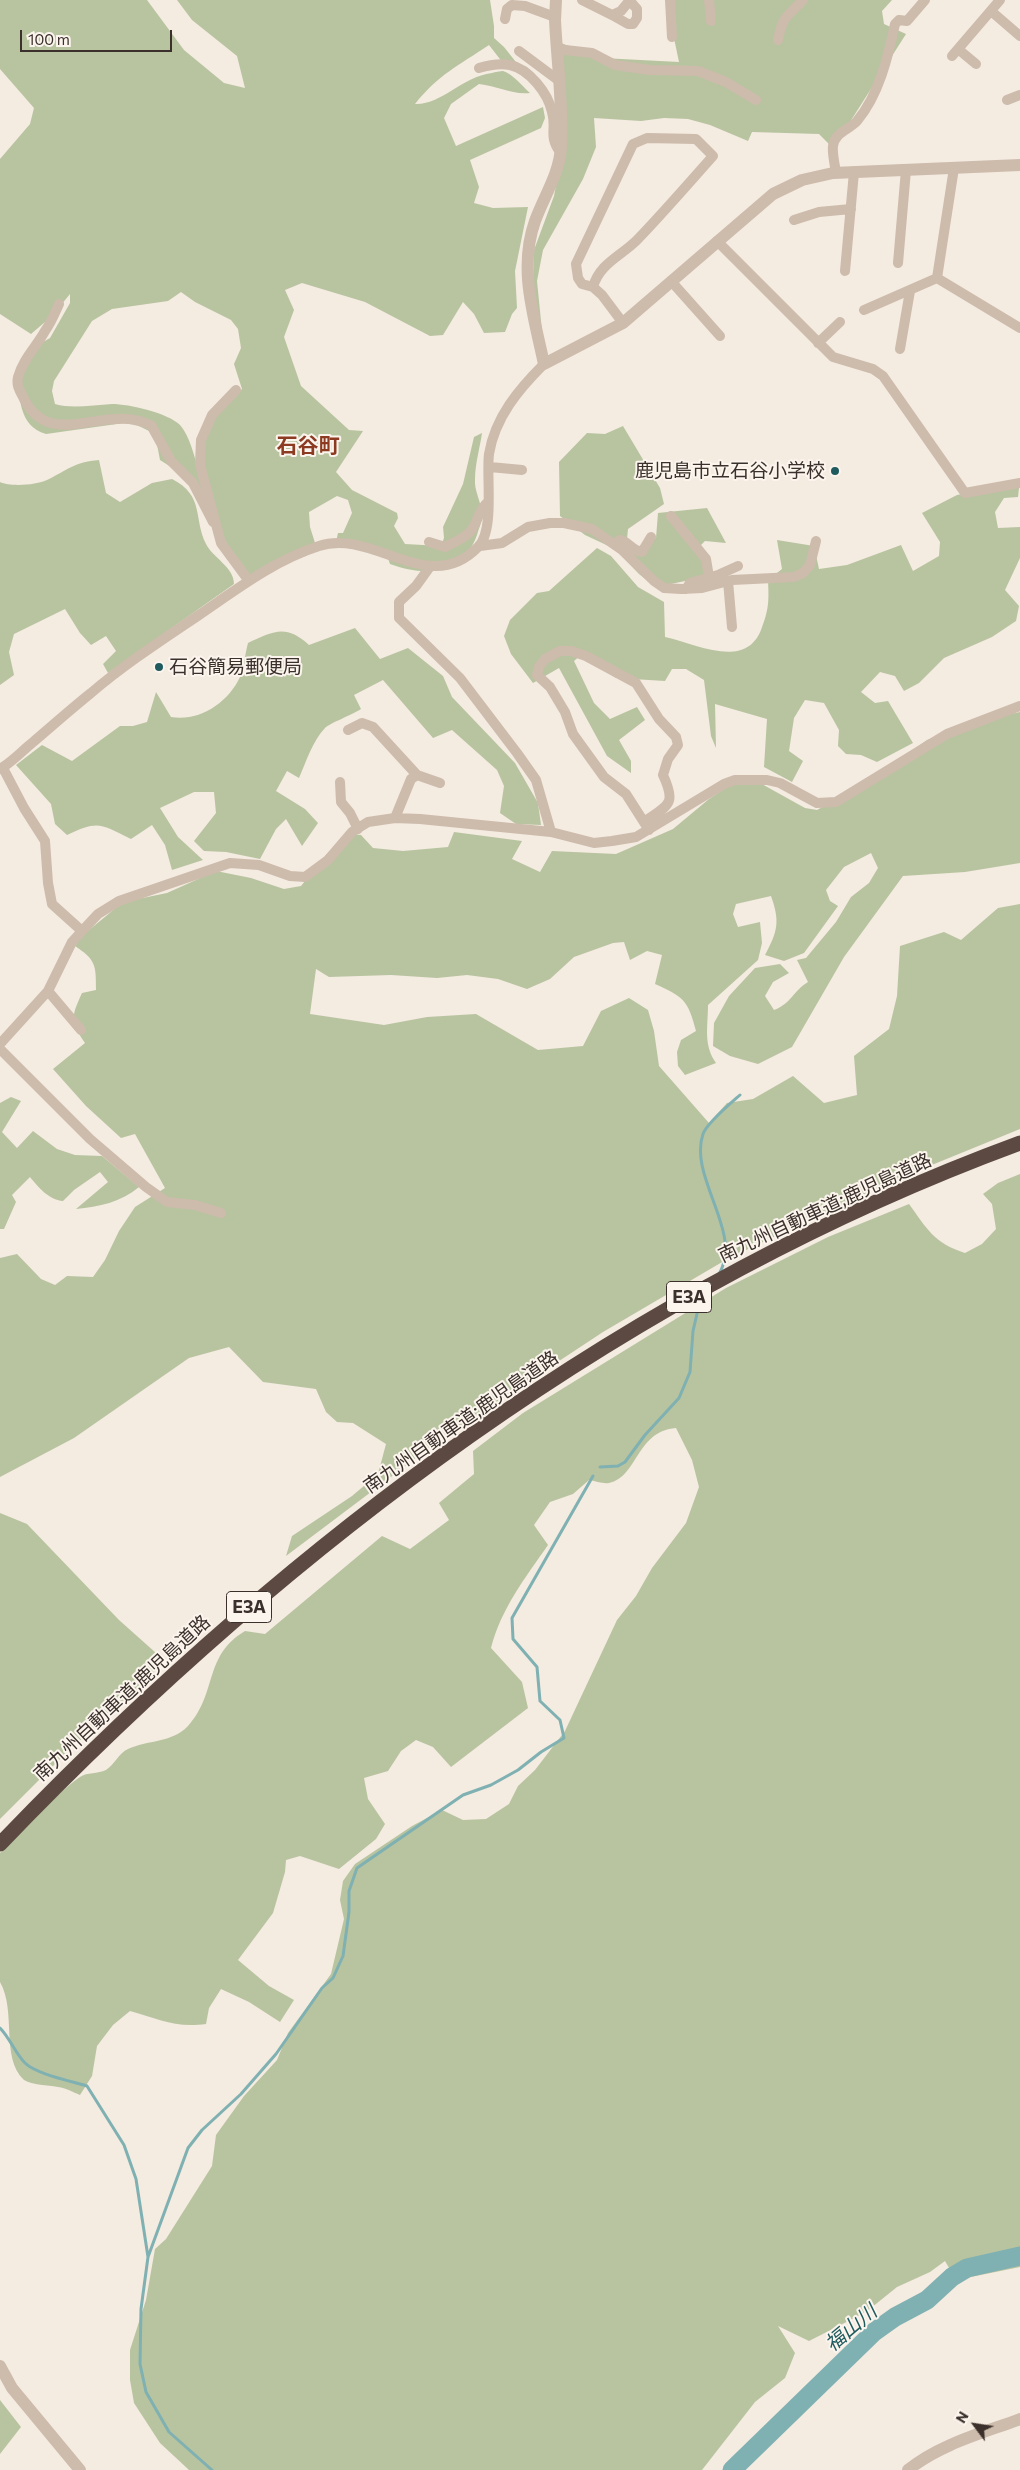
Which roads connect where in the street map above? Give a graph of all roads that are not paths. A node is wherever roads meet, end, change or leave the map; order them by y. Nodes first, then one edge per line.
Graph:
1 (556, 0) edge
2 (582, 0) edge
3 (630, 0) edge
4 (670, 0) edge
5 (708, 0) edge
6 (803, 0) edge
7 (925, 0) edge
8 (1000, 0) edge
9 (991, 11) junction
10 (612, 15) junction
11 (555, 18) junction
12 (504, 19) dead end
13 (711, 21) dead end
14 (1020, 36) edge
15 (672, 37) dead end
16 (778, 40) dead end
17 (556, 49) junction
18 (519, 51) dead end
19 (976, 64) dead end
20 (479, 68) dead end
21 (558, 80) junction
22 (1020, 95) edge
23 (756, 100) dead end
24 (1007, 100) dead end
25 (560, 152) junction
26 (1020, 165) edge
27 (954, 168) junction
28 (906, 170) junction
29 (854, 172) junction
30 (836, 173) junction
31 (851, 209) junction
32 (794, 220) dead end
33 (717, 241) junction
34 (898, 263) dead end
35 (845, 271) dead end
36 (937, 278) junction
37 (671, 281) junction
38 (593, 287) junction
39 (910, 291) junction
40 (59, 304) dead end
41 (864, 310) dead end
42 (840, 322) dead end
43 (623, 324) junction
44 (1020, 328) edge
45 (720, 336) dead end
46 (818, 343) junction
47 (900, 349) dead end
48 (544, 364) junction
49 (236, 390) dead end
50 (490, 467) junction
51 (522, 470) dead end
52 (1020, 483) edge
53 (488, 502) junction
54 (671, 516) dead end
55 (213, 522) junction
56 (651, 537) dead end
57 (816, 541) dead end
58 (428, 542) dead end
59 (614, 544) junction
60 (480, 546) junction
61 (738, 566) dead end
62 (429, 568) junction
63 (709, 577) junction
64 (249, 581) junction
65 (728, 581) junction
66 (686, 589) junction
67 (732, 627) dead end
68 (1020, 706) edge
69 (348, 730) dead end
70 (1, 769) edge
71 (417, 774) junction
72 (340, 782) dead end
73 (440, 783) dead end
74 (395, 818) junction
75 (646, 826) junction
76 (358, 829) junction
77 (550, 832) junction
78 (82, 931) junction
79 (48, 991) junction
80 (81, 1030) dead end
81 (0, 1044) edge
82 (0, 1049) edge
83 (1020, 1142) edge
84 (221, 1213) dead end
85 (0, 1844) edge
86 (0, 2366) edge
87 (1020, 2419) edge
88 (80, 2470) edge
89 (908, 2470) edge

1 - 11 street
2 - 10 street
3 - 10 street
3 - 10 street
4 - 15 street
5 - 13 street
6 - 16 street
7 - 30 street
8 - 9 street
9 - 14 street
9 - 19 street
11 - 12 street
11 - 17 street
17 - 21 street
17 - 23 street
18 - 21 street
20 - 25 street
21 - 25 street
22 - 24 street
25 - 48 street
26 - 27 street
27 - 28 street
27 - 36 street
28 - 29 street
28 - 34 street
29 - 30 street
29 - 31 street
30 - 33 street
31 - 32 street
31 - 35 street
33 - 37 street
33 - 46 street
36 - 39 street
36 - 44 street
37 - 43 street
37 - 45 street
38 - 38 street
38 - 43 street
39 - 41 street
39 - 47 street
40 - 55 street
42 - 46 street
43 - 48 street
46 - 52 street
48 - 50 street
49 - 55 street
50 - 51 street
50 - 53 street
53 - 58 street
53 - 60 street
54 - 63 street
55 - 64 street
56 - 59 street
57 - 65 street
59 - 60 street
59 - 66 street
60 - 62 street
61 - 63 street
62 - 64 street
62 - 77 street
63 - 66 street
64 - 70 street
65 - 66 street
65 - 67 street
68 - 75 street
69 - 71 street
70 - 78 street
71 - 73 street
71 - 74 street
72 - 76 street
74 - 76 street
74 - 77 street
75 - 75 street
75 - 77 street
76 - 78 street
78 - 79 street
79 - 80 street
79 - 81 street
82 - 84 street
83 - 85 highway, 南九州自動車道;鹿児島道路 / E3A
86 - 88 street
87 - 89 street

